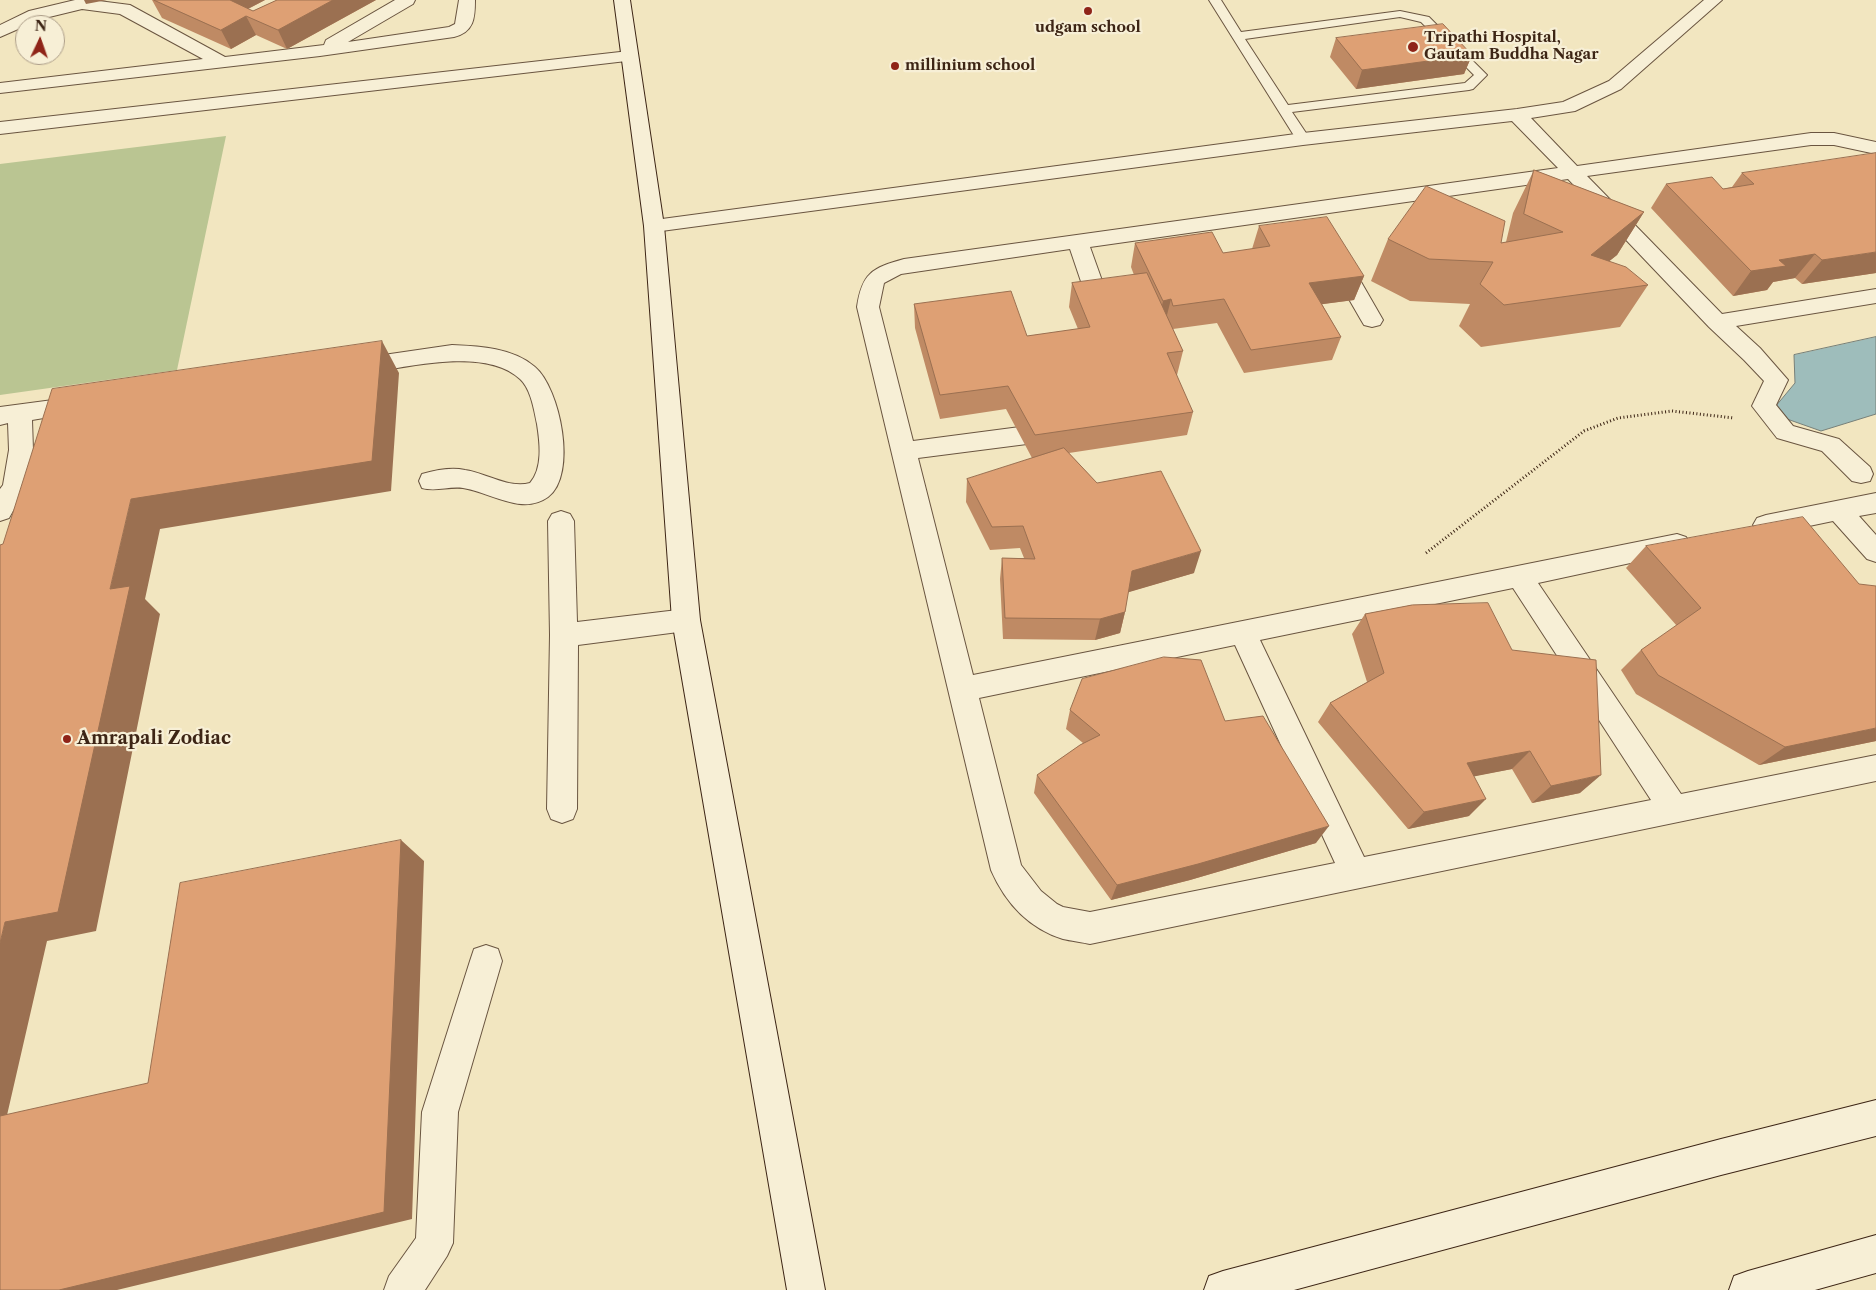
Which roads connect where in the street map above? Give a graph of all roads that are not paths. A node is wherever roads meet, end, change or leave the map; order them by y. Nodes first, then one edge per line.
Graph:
1 (407, 0) edge
2 (467, 0) edge
3 (622, 0) edge
4 (1214, 0) edge
5 (1714, 0) edge
6 (0, 32) edge
7 (1238, 36) junction
8 (320, 51) junction
9 (629, 56) junction
10 (222, 62) junction
11 (0, 88) edge
12 (1284, 109) junction
13 (1517, 115) junction
14 (0, 128) edge
15 (1303, 139) junction
16 (1876, 148) edge
17 (1573, 174) junction
18 (654, 226) junction
19 (1318, 227) junction
20 (1078, 243) junction
21 (1872, 302) edge
22 (1372, 320) dead end
23 (1717, 322) junction
24 (1110, 333) edge
25 (336, 369) edge
26 (106, 401) edge
27 (10, 414) edge
28 (1080, 428) edge
29 (903, 451) junction
30 (1861, 474) dead end
31 (431, 481) dead end
32 (1876, 503) edge
33 (1839, 510) junction
34 (0, 511) edge
35 (561, 521) dead end
36 (1742, 530) edge
37 (1703, 538) edge
38 (1876, 552) edge
39 (1519, 576) junction
40 (686, 620) junction
41 (1243, 632) junction
42 (564, 635) junction
43 (961, 689) junction
44 (1876, 768) edge
45 (562, 809) dead end
46 (1674, 809) junction
47 (1356, 873) junction
48 (486, 961) dead end
49 (1876, 1118) edge
50 (1876, 1254) edge
51 (403, 1290) edge
52 (806, 1290) edge
53 (1223, 1290) edge
54 (1748, 1290) edge

1 - 8 street
2 - 8 street
3 - 9 street
4 - 7 lane
5 - 13 street
6 - 10 street
7 - 12 lane
7 - 12 lane
8 - 10 street
9 - 14 street
9 - 18 street
10 - 11 street
12 - 15 lane
13 - 15 street
13 - 17 street
15 - 18 street
16 - 17 street
17 - 19 street
17 - 23 street
18 - 40 street
19 - 20 street
19 - 22 street
20 - 24 street
20 - 29 street
21 - 23 street
23 - 30 street
25 - 31 street
26 - 27 street
27 - 34 street
28 - 29 street
29 - 43 street
32 - 33 street
33 - 36 street
33 - 38 street
35 - 42 street
37 - 39 street
39 - 41 street
39 - 46 street
40 - 42 street
40 - 52 street
41 - 43 street
41 - 47 street
42 - 45 street
43 - 47 street
44 - 46 street
46 - 47 street
48 - 51 street
49 - 53 street
50 - 54 street

